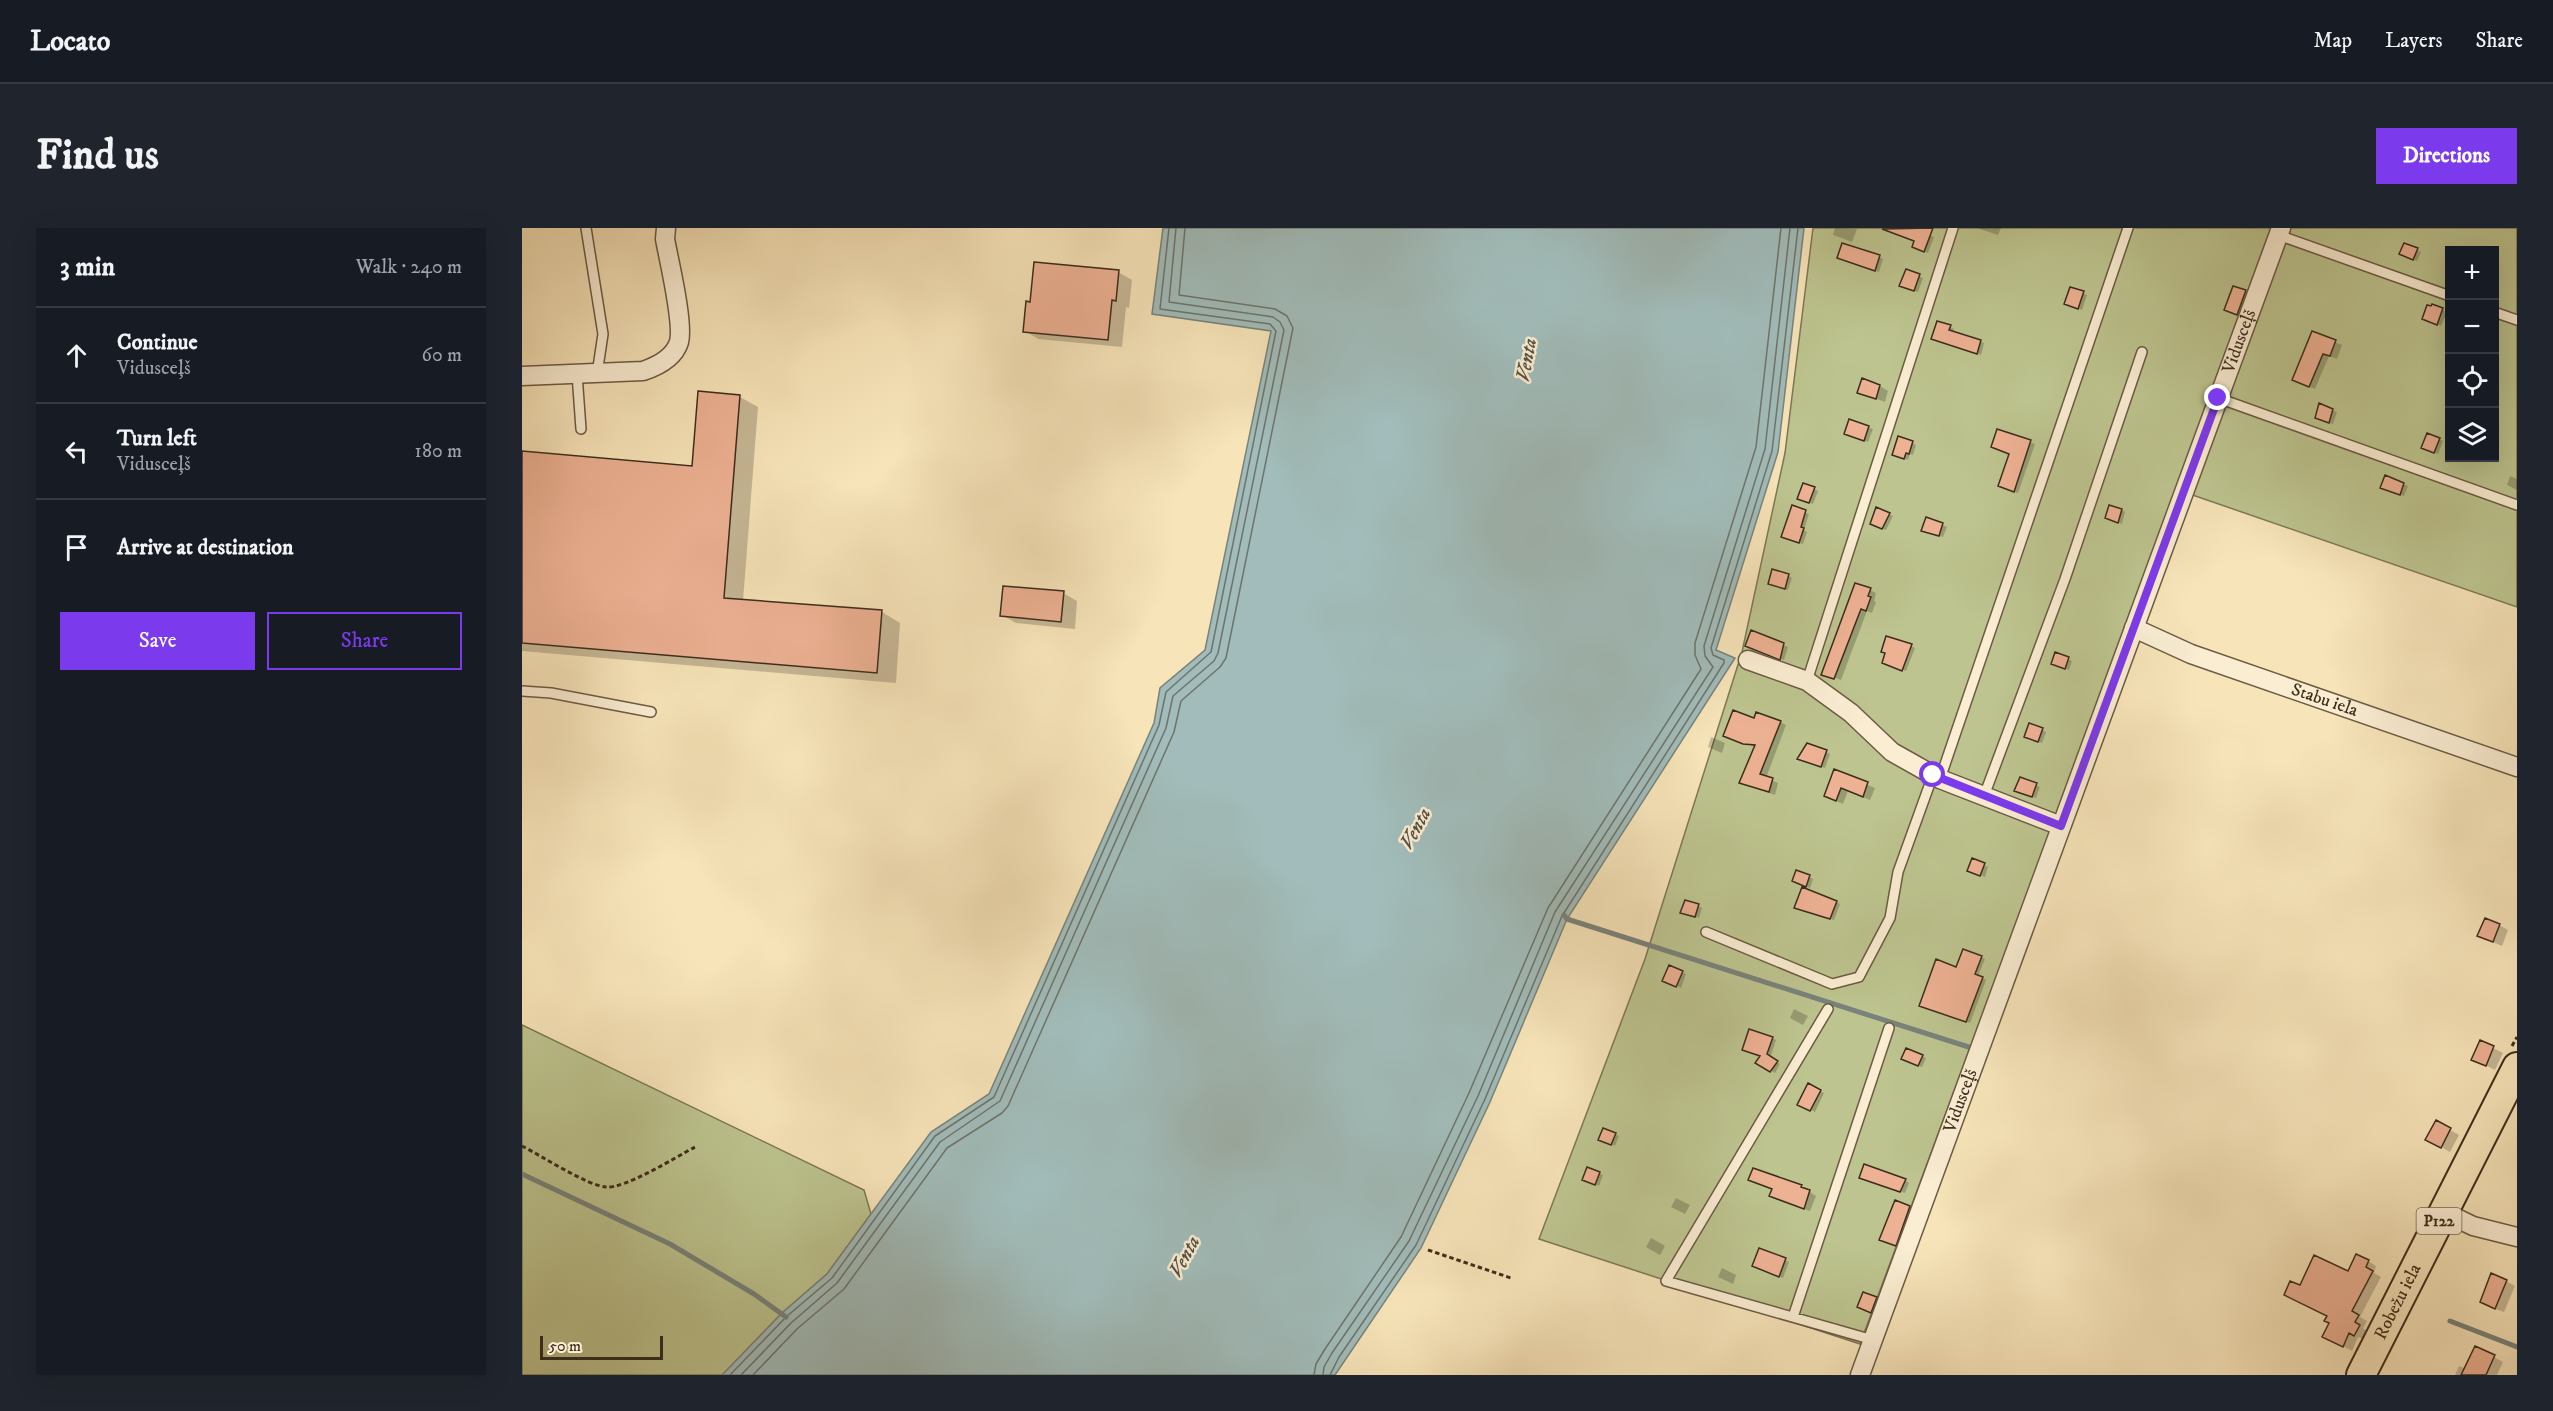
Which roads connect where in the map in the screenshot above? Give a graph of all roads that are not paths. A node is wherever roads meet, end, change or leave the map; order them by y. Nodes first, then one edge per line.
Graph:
1 (586, 228) edge
2 (666, 228) edge
3 (1953, 228) edge
4 (2128, 228) edge
5 (2279, 232) edge
6 (2445, 294) edge
7 (2499, 314) edge
8 (2517, 320) edge
9 (2142, 351) dead end
10 (577, 374) junction
11 (597, 374) junction
12 (522, 376) edge
13 (2218, 398) junction
14 (581, 429) dead end
15 (2517, 506) edge
16 (2134, 628) junction
17 (1748, 660) dead end
18 (1807, 681) junction
19 (522, 691) edge
20 (651, 712) dead end
21 (2517, 767) edge
22 (1937, 777) junction
23 (1984, 796) junction
24 (2061, 826) junction
25 (1706, 932) dead end
26 (1828, 1009) dead end
27 (1889, 1028) dead end
28 (2517, 1066) edge
29 (2444, 1212) junction
30 (2517, 1237) edge
31 (1793, 1317) junction
32 (1873, 1340) junction
33 (1860, 1375) edge
34 (2361, 1375) edge

1 - 11 lane
2 - 11 street
3 - 18 lane
4 - 22 lane
5 - 6 lane
5 - 13 street, Vidusceļš
7 - 8 lane
9 - 23 lane
10 - 11 street
10 - 12 street
10 - 14 lane
13 - 15 lane
13 - 16 street, Vidusceļš
16 - 21 street, Stabu iela
16 - 24 street, Vidusceļš
17 - 18 street
18 - 22 street
19 - 20 lane
22 - 23 street
22 - 25 lane
23 - 24 street
24 - 32 street, Vidusceļš
26 - 31 lane
27 - 31 lane
28 - 29 main road, Robežu iela / P122
29 - 30 street
29 - 34 main road, Robežu iela / P122
31 - 32 lane
32 - 33 street, Vidusceļš

